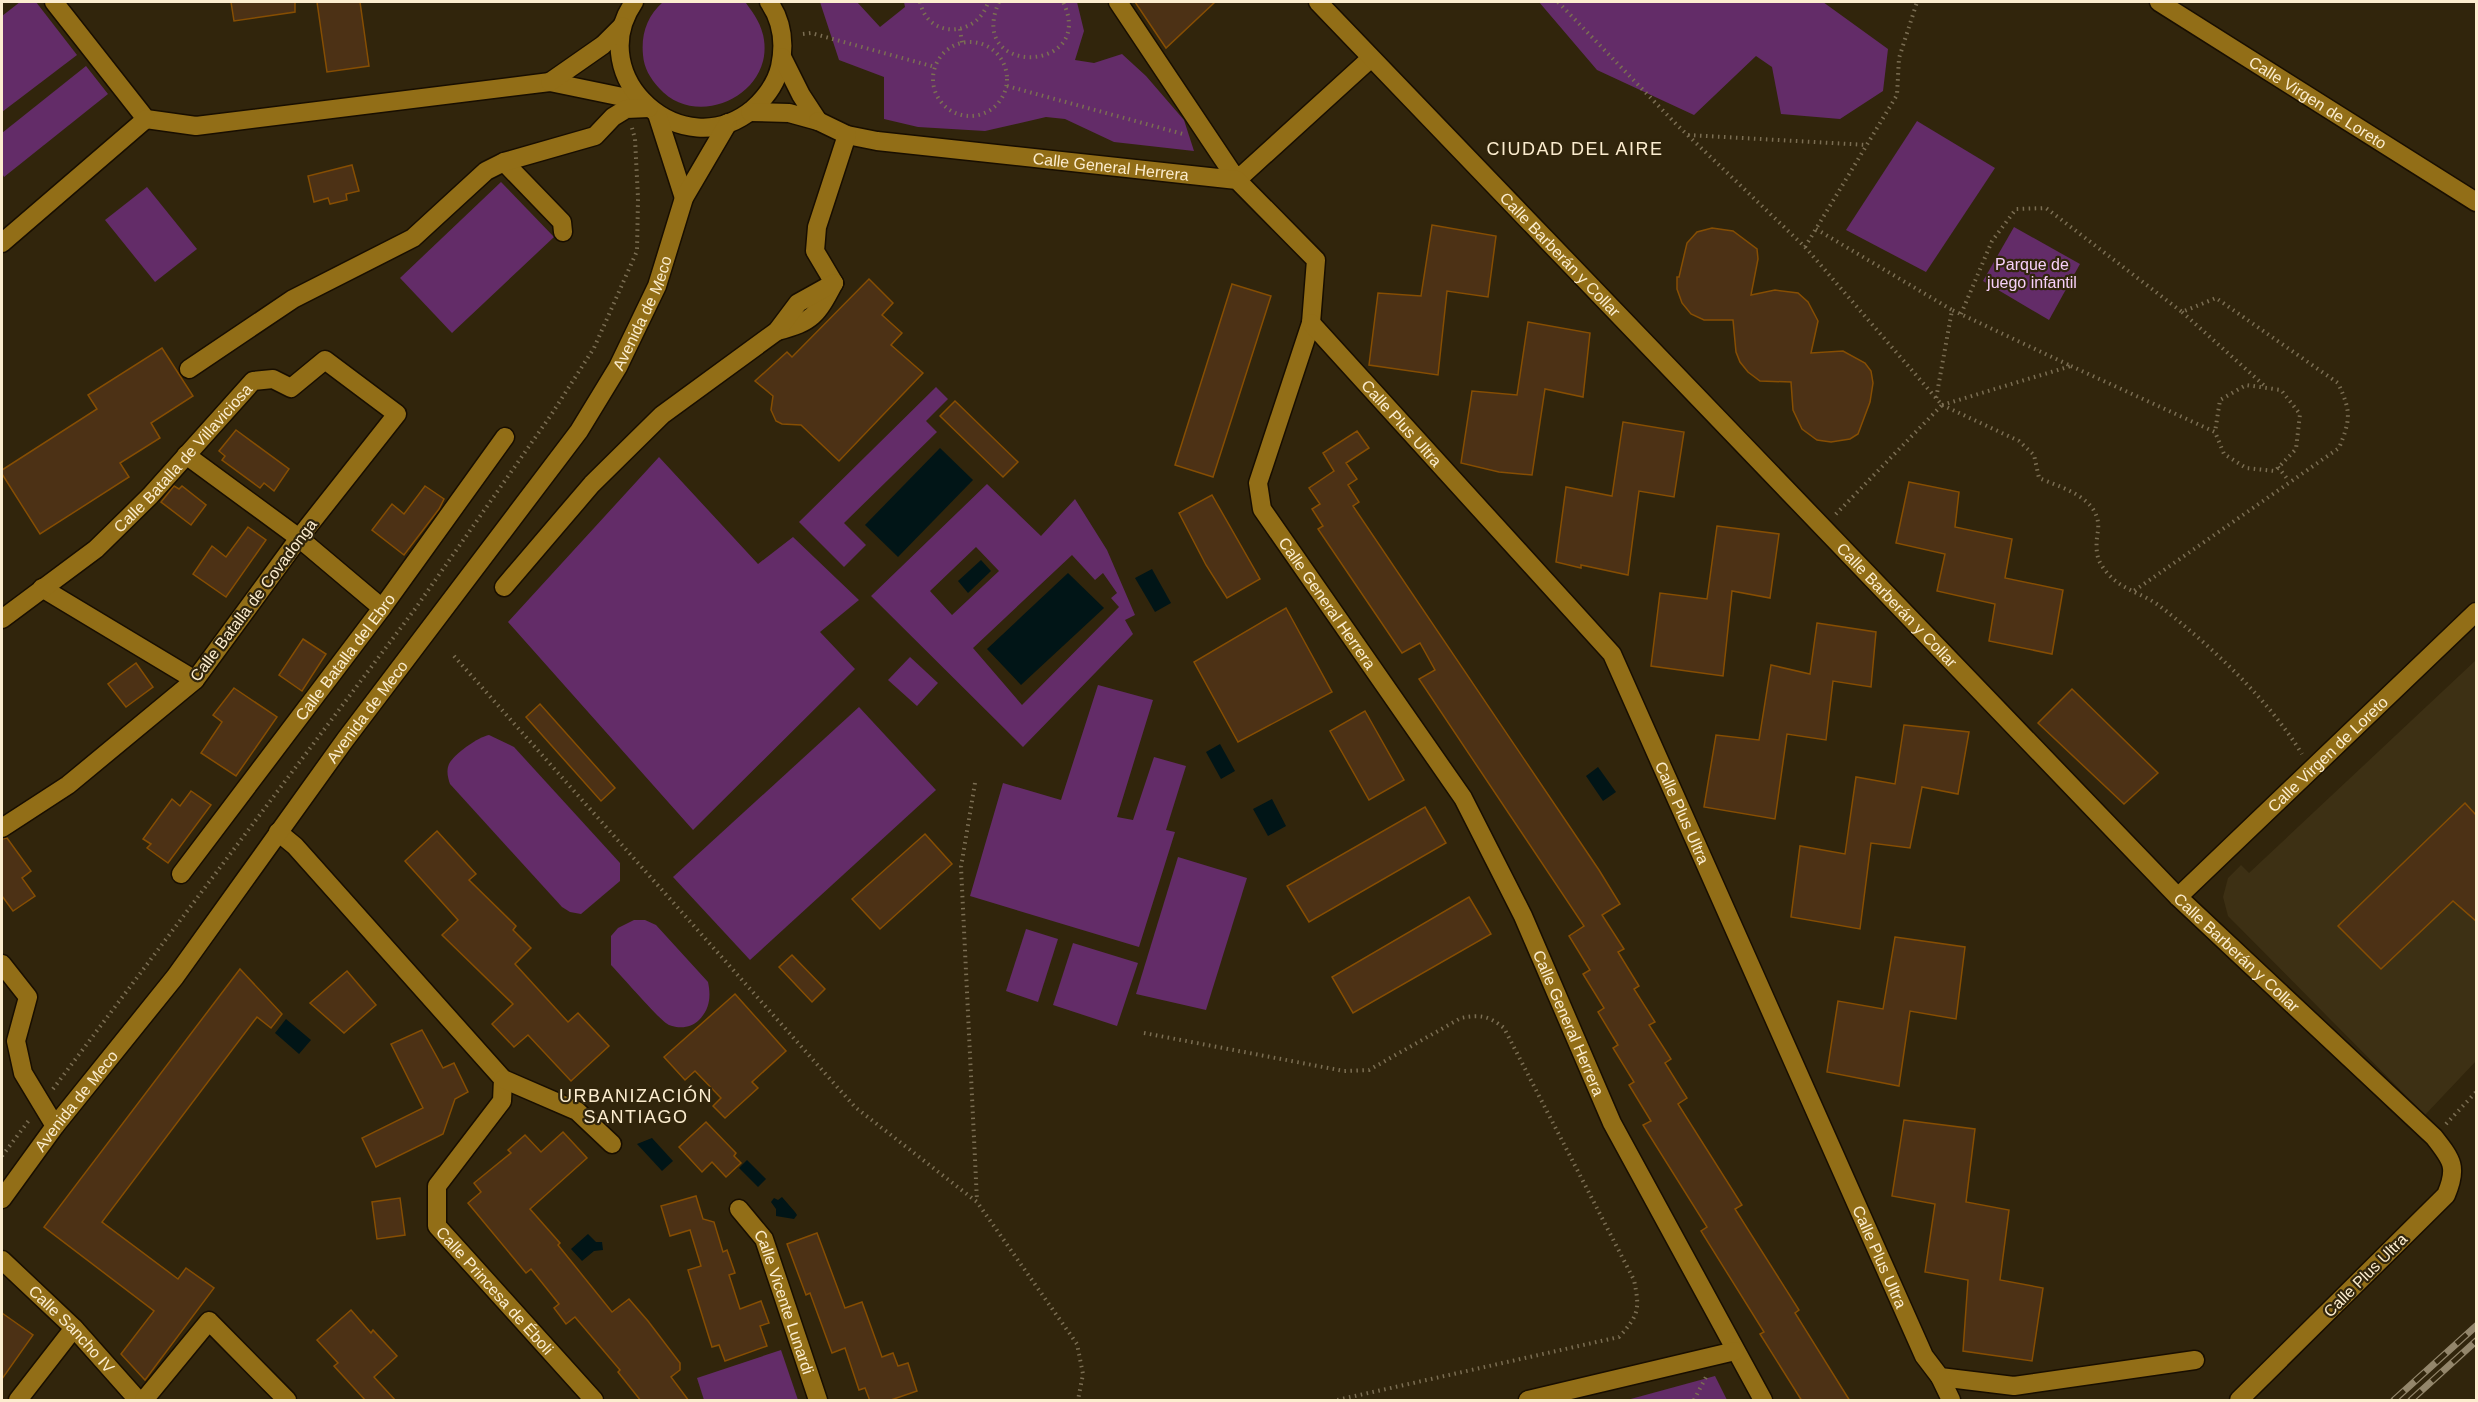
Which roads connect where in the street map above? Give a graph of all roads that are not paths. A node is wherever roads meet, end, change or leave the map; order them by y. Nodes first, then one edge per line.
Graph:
1 (54, 2) edge
2 (634, 2) edge
3 (1118, 2) edge
4 (1318, 2) edge
5 (2159, 2) edge
6 (773, 4) edge
7 (622, 26) junction
8 (782, 57) junction
9 (1370, 59) junction
10 (550, 82) junction
11 (649, 108) junction
12 (750, 111) junction
13 (146, 119) junction
14 (818, 121) junction
15 (728, 123) junction
16 (847, 135) junction
17 (504, 162) junction
18 (1237, 180) junction
19 (684, 198) junction
20 (2476, 202) edge
21 (563, 232) dead end
22 (2, 243) edge
23 (1311, 323) junction
24 (189, 369) dead end
25 (397, 414) joint
26 (505, 437) dead end
27 (186, 456) junction
28 (299, 538) junction
29 (504, 587) dead end
30 (42, 588) junction
31 (382, 608) junction
32 (2476, 612) edge
33 (2, 620) edge
34 (195, 680) junction
35 (2, 828) edge
36 (278, 832) junction
37 (181, 874) dead end
38 (2178, 897) junction
39 (2, 964) edge
40 (9, 1046) edge
41 (503, 1079) junction
42 (55, 1126) junction
43 (2434, 1137) joint
44 (612, 1144) dead end
45 (2, 1199) edge
46 (739, 1209) dead end
47 (2, 1260) edge
48 (74, 1328) junction
49 (1735, 1351) junction
50 (2195, 1360) dead end
51 (1940, 1377) junction
52 (18, 1401) edge
53 (138, 1401) edge
54 (144, 1401) edge
55 (287, 1401) edge
56 (594, 1401) edge
57 (818, 1401) edge
58 (1528, 1401) edge
59 (1763, 1401) edge
60 (1951, 1401) edge
61 (2239, 1401) edge

1 - 13 street
2 - 7 street
3 - 18 street
4 - 9 street, Calle Barberán y Collar
5 - 20 street, Calle Virgen de Loreto
6 - 8 street
7 - 10 street
7 - 11 street
8 - 12 street
8 - 14 street
9 - 18 street
9 - 38 street, Calle Barberán y Collar
10 - 11 street
10 - 13 street
11 - 15 street
11 - 17 street
11 - 19 street
12 - 14 street, Calle General Herrera
12 - 15 street
13 - 22 street
14 - 16 street, Calle General Herrera
15 - 19 street, Avenida de Meco
16 - 18 street, Calle General Herrera
16 - 29 street
17 - 21 street
17 - 24 street
18 - 23 street, Calle General Herrera
19 - 36 street, Avenida de Meco
23 - 49 street, Calle General Herrera
23 - 51 street, Calle Plus Ultra
25 - 27 street, Calle Batalla de Villaviciosa
25 - 28 street, Calle Batalla de Covadonga
26 - 31 street, Calle Batalla del Ebro
27 - 28 street
27 - 30 street, Calle Batalla de Villaviciosa
28 - 31 street
28 - 34 street, Calle Batalla de Covadonga
30 - 33 street, Calle Batalla de Villaviciosa
30 - 34 street
31 - 37 street, Calle Batalla del Ebro
32 - 38 street, Calle Virgen de Loreto
34 - 35 street, Calle Batalla de Covadonga
36 - 41 street
36 - 42 street, Avenida de Meco
38 - 43 street, Calle Barberán y Collar
39 - 40 street
40 - 42 street
41 - 44 street
41 - 56 street, Calle Princesa de Éboli
42 - 45 street, Avenida de Meco
43 - 61 street, Calle Plus Ultra
46 - 57 street, Calle Vicente Lunardi
47 - 48 street, Calle Sancho IV
48 - 52 street
48 - 53 street, Calle Sancho IV
49 - 58 street
49 - 59 street, Calle General Herrera
50 - 51 street
51 - 60 street, Calle Plus Ultra
54 - 55 street

